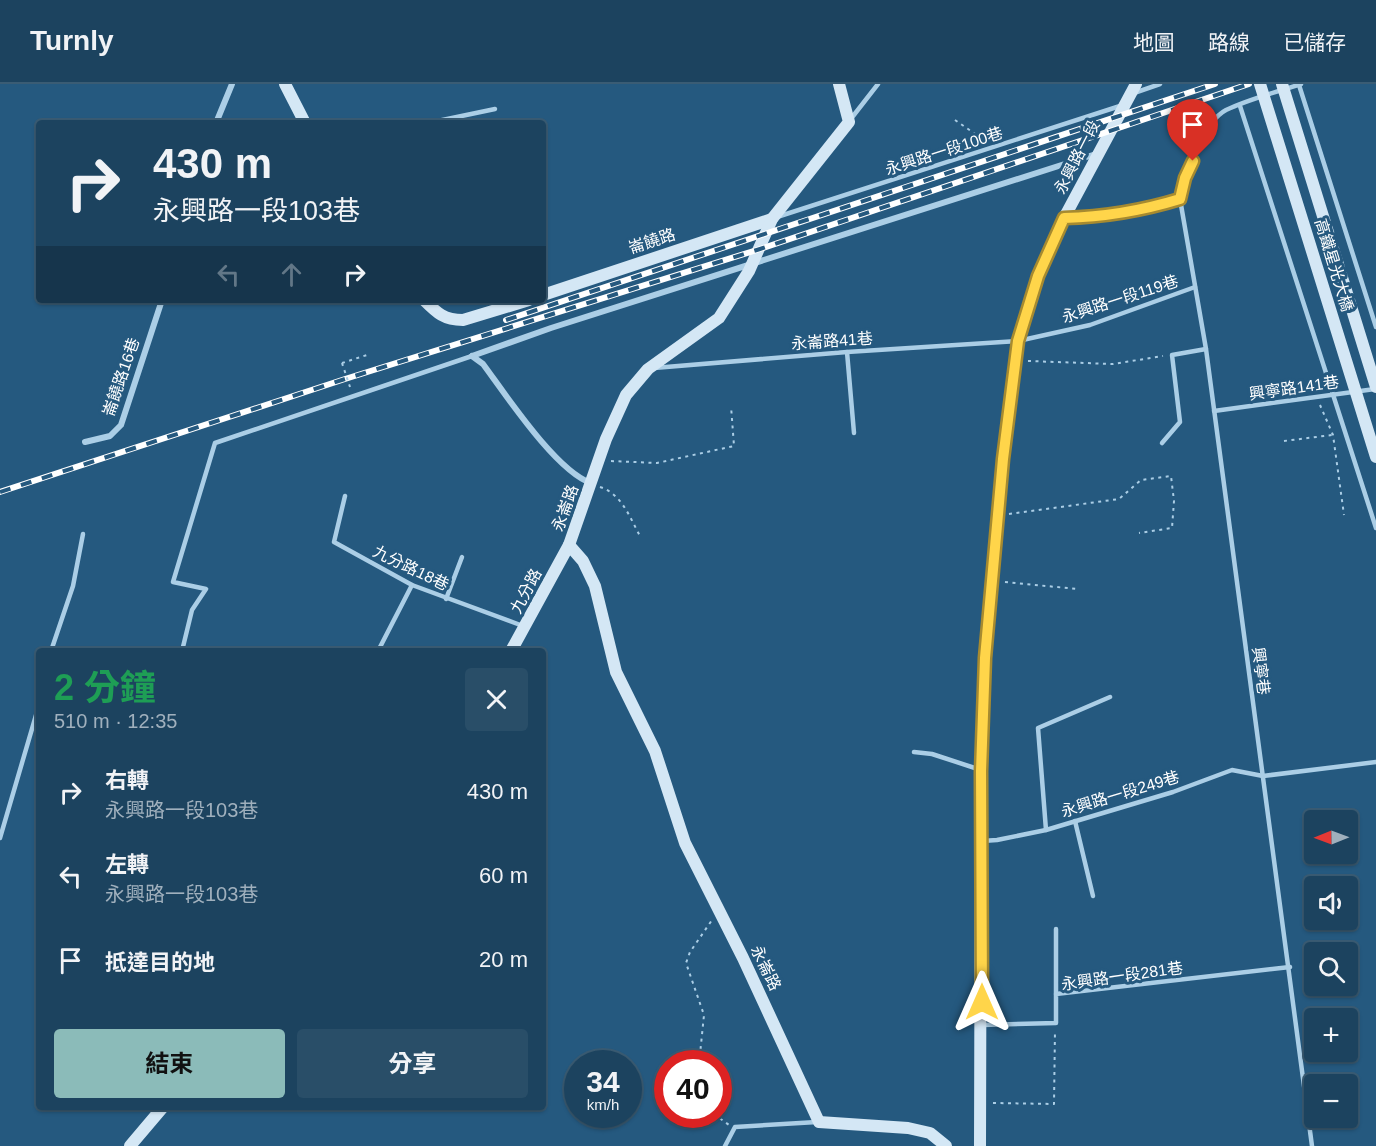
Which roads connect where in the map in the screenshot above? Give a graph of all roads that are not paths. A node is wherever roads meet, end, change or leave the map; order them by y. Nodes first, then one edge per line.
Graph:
1 (232, 84) edge
2 (285, 84) edge
3 (839, 84) edge
4 (878, 84) edge
5 (1160, 84) edge
6 (1260, 84) edge
7 (1282, 84) edge
8 (1300, 84) edge
9 (1133, 89) edge
10 (1123, 105) junction
11 (1240, 106) junction
12 (495, 109) dead end
13 (217, 120) edge
14 (303, 120) edge
15 (442, 120) edge
16 (849, 122) junction
17 (1098, 154) junction
18 (1180, 199) junction
19 (1064, 218) junction
20 (772, 219) junction
21 (751, 264) junction
22 (1195, 287) junction
23 (546, 294) edge
24 (161, 303) edge
25 (427, 303) edge
26 (519, 303) edge
27 (1376, 327) edge
28 (1018, 341) junction
29 (1206, 349) junction
30 (847, 352) junction
31 (472, 356) junction
32 (648, 369) junction
33 (1376, 388) edge
34 (1332, 394) junction
35 (1214, 411) junction
36 (854, 433) dead end
37 (85, 442) dead end
38 (1162, 443) dead end
39 (1376, 457) edge
40 (591, 483) junction
41 (345, 496) dead end
42 (1376, 528) edge
43 (83, 534) dead end
44 (569, 545) junction
45 (462, 557) dead end
46 (412, 585) junction
47 (446, 598) junction
48 (525, 627) junction
49 (52, 648) edge
50 (183, 648) edge
51 (380, 648) edge
52 (513, 648) edge
53 (1110, 697) dead end
54 (36, 715) edge
55 (914, 752) dead end
56 (1376, 762) edge
57 (981, 771) junction
58 (1263, 776) junction
59 (1075, 821) junction
60 (1046, 830) junction
61 (0, 838) edge
62 (982, 841) junction
63 (1092, 897) dead end
64 (1056, 929) dead end
65 (1290, 967) junction
66 (1056, 994) junction
67 (982, 1025) junction
68 (160, 1110) edge
69 (819, 1122) junction
70 (130, 1146) edge
71 (725, 1146) edge
72 (946, 1146) edge
73 (980, 1146) edge
74 (1312, 1146) edge

1 - 13 street
2 - 14 street
3 - 16 street
4 - 16 lane
5 - 9 lane
6 - 39 street, 高鐵星光大橋, bridge
7 - 33 street, 高鐵星光大橋, bridge
8 - 11 lane
8 - 27 lane
9 - 10 street, 永興路一段
10 - 17 street, 永興路一段
10 - 20 lane, 永興路一段100巷
11 - 18 lane
11 - 34 lane
12 - 15 lane
16 - 20 street
17 - 19 street, 永興路一段
17 - 21 street
18 - 19 lane
18 - 22 lane, 興寧巷
19 - 28 street, 永興路一段
20 - 21 street
20 - 23 street, 崙饒路
21 - 31 street
21 - 32 street
22 - 28 lane, 永興路一段119巷
22 - 29 lane, 興寧巷
24 - 37 street, 崙饒路16巷
25 - 26 street
28 - 30 lane, 永崙路41巷
28 - 57 street, 永興路一段
29 - 35 lane, 興寧巷
29 - 38 lane
30 - 32 lane, 永崙路41巷
30 - 36 lane
31 - 40 street, 永崙路
31 - 50 lane
32 - 40 street
33 - 34 lane, 興寧路141巷
34 - 35 lane, 興寧路141巷
34 - 42 lane
35 - 58 lane, 興寧巷
40 - 44 street, 永崙路
41 - 46 lane, 九分路18巷
43 - 49 lane
44 - 48 street, 九分路
44 - 69 street, 永崙路
45 - 47 lane
46 - 47 lane, 九分路18巷
46 - 51 lane
47 - 48 lane, 九分路18巷
48 - 52 street, 九分路
53 - 60 lane
54 - 61 lane
55 - 57 lane
56 - 58 lane, 永興路一段249巷
57 - 62 street, 永興路一段
58 - 59 lane, 永興路一段249巷
58 - 65 lane, 興寧巷
59 - 60 lane, 永興路一段249巷
59 - 63 lane
60 - 62 lane, 永興路一段249巷
62 - 67 street, 永興路一段
64 - 66 lane
65 - 66 lane, 永興路一段281巷
65 - 74 lane, 興寧巷
66 - 67 lane, 永興路一段281巷
67 - 73 street, 永興路一段
68 - 70 street
69 - 71 lane
69 - 72 street

